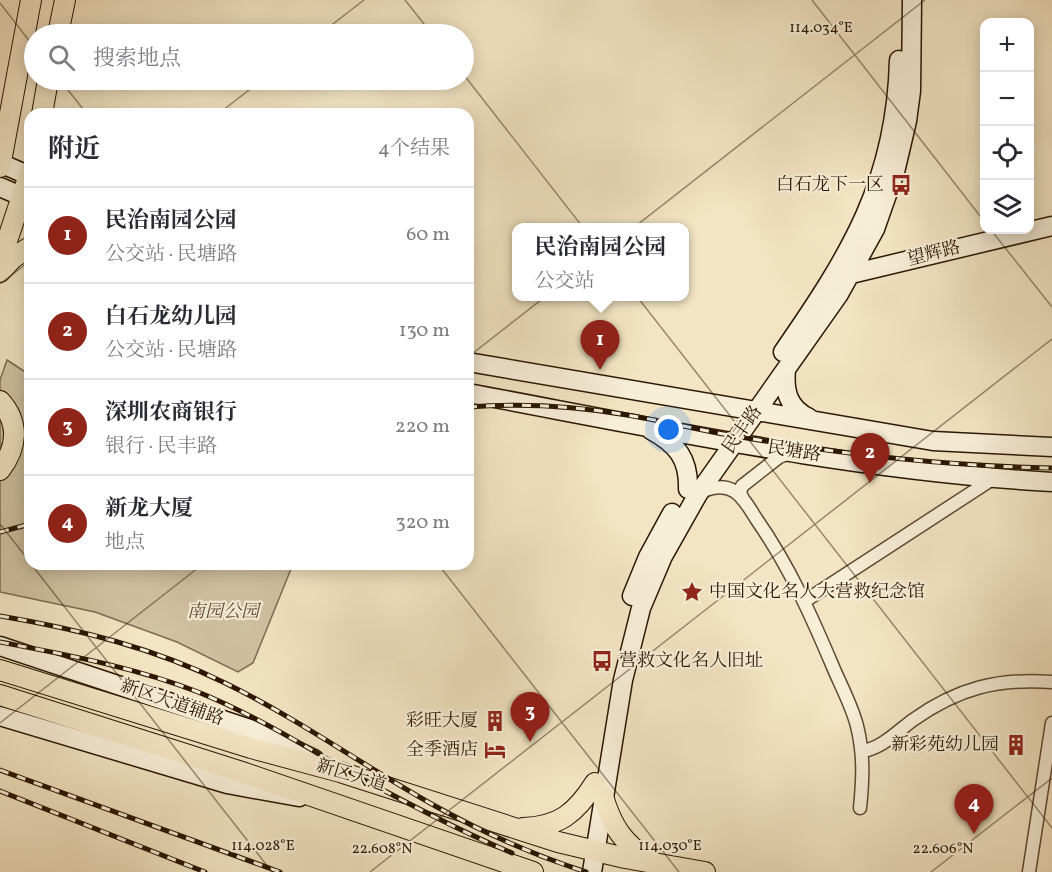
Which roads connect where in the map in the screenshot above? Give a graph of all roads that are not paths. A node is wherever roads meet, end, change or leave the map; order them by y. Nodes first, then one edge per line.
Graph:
1 (31, 0) edge
2 (65, 0) edge
3 (901, 0) edge
4 (912, 0) edge
5 (27, 24) edge
6 (59, 24) edge
7 (24, 41) edge
8 (14, 112) edge
9 (0, 165) edge
10 (24, 172) edge
11 (0, 187) edge
12 (24, 198) edge
13 (24, 203) edge
14 (1052, 226) edge
15 (24, 251) edge
16 (2, 252) edge
17 (0, 272) edge
18 (852, 274) junction
19 (474, 363) edge
20 (786, 370) junction
21 (474, 394) edge
22 (0, 401) edge
23 (751, 408) junction
24 (822, 422) junction
25 (642, 425) junction
26 (728, 442) junction
27 (1052, 447) edge
28 (794, 452) junction
29 (0, 470) edge
30 (994, 478) junction
31 (1052, 482) edge
32 (693, 492) junction
33 (743, 499) junction
34 (805, 601) junction
35 (0, 646) edge
36 (0, 670) edge
37 (1052, 682) edge
38 (0, 695) edge
39 (0, 716) edge
40 (1052, 723) edge
41 (863, 751) junction
42 (340, 772) junction
43 (599, 790) junction
44 (330, 802) junction
45 (860, 808) dead end
46 (517, 829) junction
47 (590, 850) junction
48 (658, 864) junction
49 (524, 870) edge
50 (581, 872) edge
51 (592, 872) edge
52 (705, 872) edge
53 (1029, 872) edge

1 - 5 main road
2 - 6 main road
3 - 23 main road, 民丰路
4 - 18 main road, 民丰路
7 - 8 main road
8 - 9 main road
9 - 10 main road
11 - 12 main road
13 - 16 main road
14 - 18 main road, 望辉路
15 - 17 main road
18 - 20 main road, 民丰路
19 - 23 main road, 民塘路
20 - 23 main road, 民丰路
20 - 24 main road
21 - 25 main road, 民塘路
22 - 29 main road
23 - 24 main road, 民塘路
23 - 26 main road, 民丰路
24 - 27 main road, 民塘路
25 - 26 main road, 民塘路
25 - 32 main road
26 - 28 main road, 民塘路
26 - 32 main road, 民丰路
28 - 30 main road, 民塘路
28 - 33 street
30 - 31 main road, 民塘路
30 - 34 street
32 - 33 street
32 - 43 main road, 民丰路
33 - 34 street
34 - 41 street
35 - 42 main road, 新区大道辅路
36 - 42 main road, 新区大道
37 - 41 street
38 - 44 main road, 新区大道
39 - 44 main road
40 - 53 street
41 - 45 street
42 - 46 main road, 新区大道
43 - 46 main road
43 - 47 main road, 民丰路
43 - 48 main road
44 - 49 main road, 新区大道
46 - 47 main road, 新区大道
47 - 48 main road, 新区大道
47 - 50 main road, 民丰路
47 - 51 main road, 民丰路
48 - 52 main road, 新区大道

